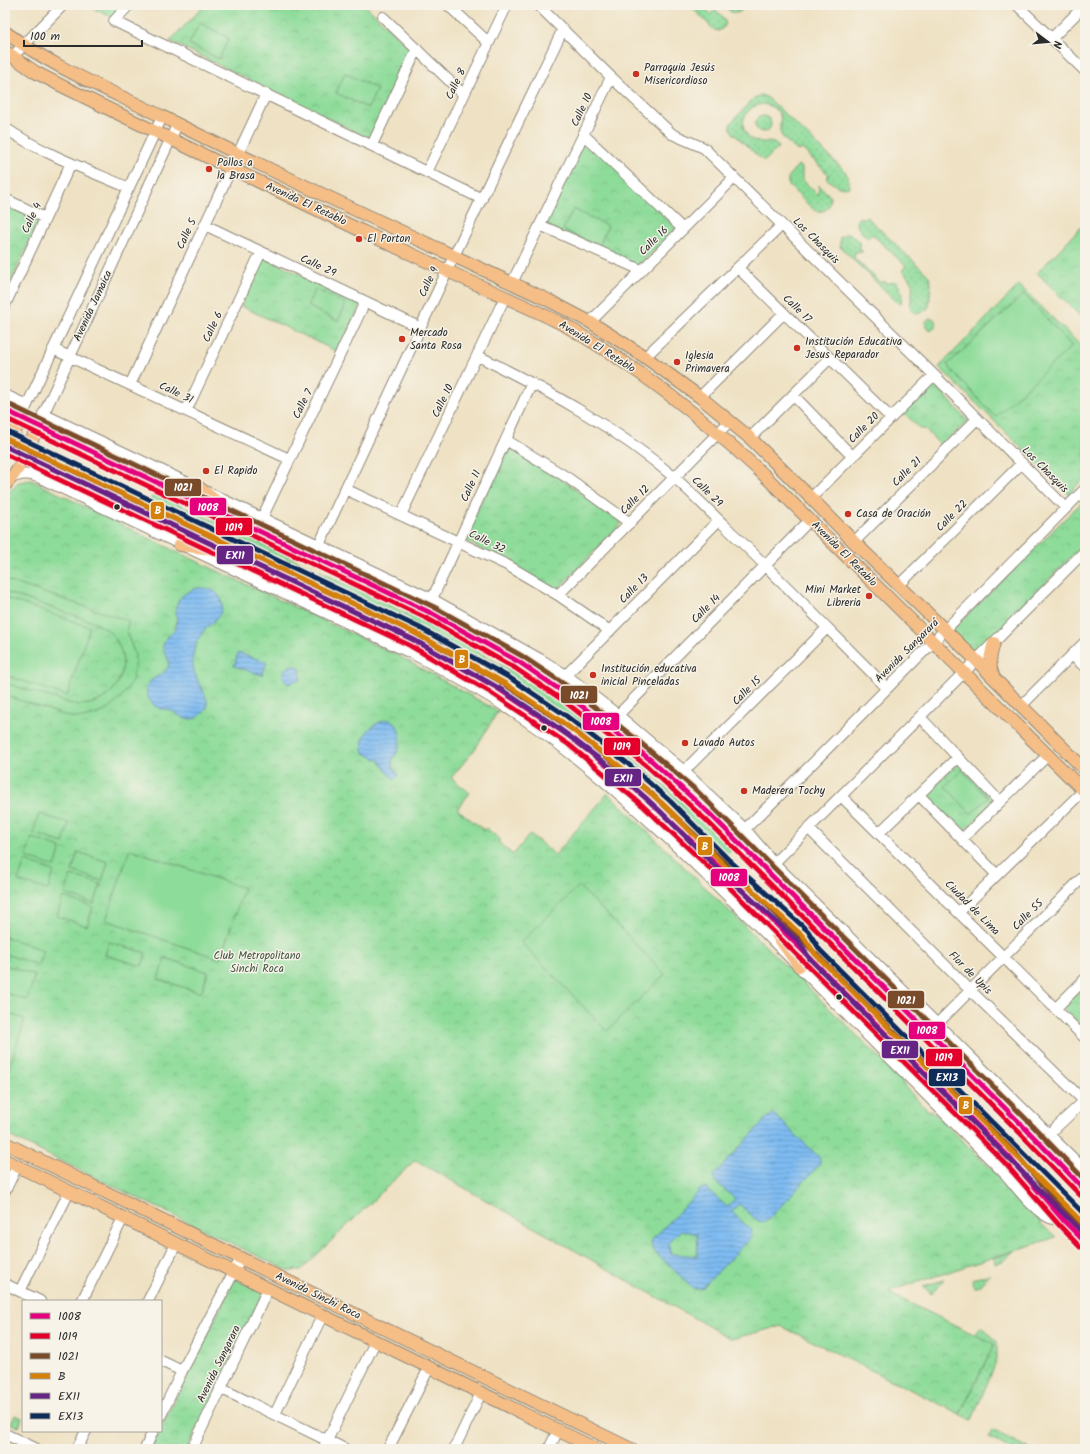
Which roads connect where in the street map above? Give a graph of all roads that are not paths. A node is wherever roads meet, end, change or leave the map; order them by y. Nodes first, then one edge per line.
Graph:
1 (63, 5) edge
2 (129, 5) edge
3 (448, 5) edge
4 (507, 5) edge
5 (538, 5) edge
6 (1017, 5) edge
7 (1085, 5) edge
8 (383, 17) dead end
9 (563, 29) junction
10 (5, 32) edge
11 (1052, 38) junction
12 (489, 44) junction
13 (24, 45) junction
14 (417, 49) junction
15 (9, 54) edge
16 (1085, 71) edge
17 (611, 76) junction
18 (266, 94) junction
19 (464, 95) junction
20 (162, 117) junction
21 (178, 125) junction
22 (5, 128) edge
23 (155, 132) junction
24 (584, 134) junction
25 (170, 140) junction
26 (372, 145) junction
27 (238, 154) junction
28 (71, 163) junction
29 (231, 169) junction
30 (427, 172) junction
31 (734, 178) junction
32 (129, 188) junction
33 (5, 198) edge
34 (482, 199) junction
35 (45, 218) junction
36 (205, 225) junction
37 (540, 225) junction
38 (782, 225) junction
39 (683, 229) junction
40 (261, 252) junction
41 (454, 256) junction
42 (738, 268) junction
43 (641, 270) junction
44 (447, 271) junction
45 (512, 283) junction
46 (505, 297) junction
47 (365, 302) junction
48 (5, 305) edge
49 (784, 312) junction
50 (590, 322) junction
51 (421, 328) junction
52 (62, 330) junction
53 (79, 338) junction
54 (53, 349) junction
55 (478, 356) junction
56 (70, 357) junction
57 (644, 357) junction
58 (830, 358) junction
59 (934, 375) junction
60 (532, 383) junction
61 (130, 385) junction
62 (5, 395) edge
63 (793, 395) junction
64 (700, 397) junction
65 (27, 405) junction
66 (5, 410) edge
67 (186, 411) junction
68 (43, 414) junction
69 (21, 418) junction
70 (891, 418) junction
71 (977, 419) junction
72 (730, 421) junction
73 (38, 426) junction
74 (718, 433) junction
75 (750, 438) junction
76 (506, 440) junction
77 (6, 449) edge
78 (24, 455) junction
79 (852, 456) junction
80 (289, 459) junction
81 (1022, 463) junction
82 (674, 478) junction
83 (8, 482) edge
84 (198, 487) junction
85 (346, 489) junction
86 (1085, 489) edge
87 (811, 498) junction
88 (1066, 508) junction
89 (401, 515) junction
90 (262, 518) junction
91 (719, 520) junction
92 (810, 520) junction
93 (630, 523) junction
94 (245, 524) junction
95 (458, 542) junction
96 (854, 542) junction
97 (180, 545) junction
98 (320, 545) junction
99 (223, 550) junction
100 (1085, 551) edge
101 (766, 565) junction
102 (899, 585) junction
103 (558, 595) junction
104 (432, 599) junction
105 (827, 628) junction
106 (945, 630) junction
107 (610, 631) junction
108 (933, 642) junction
109 (1085, 642) edge
110 (994, 643) junction
111 (1072, 654) junction
112 (976, 660) junction
113 (1085, 667) edge
114 (964, 672) junction
115 (566, 675) junction
116 (994, 679) junction
117 (887, 688) junction
118 (1021, 706) junction
119 (618, 715) junction
120 (920, 717) junction
121 (1048, 755) junction
122 (958, 757) junction
123 (1085, 770) edge
124 (684, 771) junction
125 (1084, 791) edge
126 (919, 795) junction
127 (841, 796) junction
128 (1000, 802) junction
129 (808, 828) junction
130 (744, 829) junction
131 (879, 833) junction
132 (962, 839) junction
133 (774, 863) junction
134 (997, 875) junction
135 (1083, 880) edge
136 (959, 912) junction
137 (766, 915) junction
138 (1004, 957) junction
139 (799, 966) junction
140 (1085, 979) edge
141 (970, 990) junction
142 (1056, 1008) junction
143 (938, 1023) junction
144 (1085, 1038) edge
145 (1048, 1134) junction
146 (5, 1143) edge
147 (5, 1160) edge
148 (18, 1166) junction
149 (1085, 1170) edge
150 (1085, 1190) edge
151 (5, 1191) edge
152 (69, 1192) junction
153 (123, 1218) junction
154 (1063, 1220) junction
155 (1085, 1242) edge
156 (176, 1244) junction
157 (241, 1258) junction
158 (234, 1272) junction
159 (5, 1284) edge
160 (300, 1287) junction
161 (268, 1289) junction
162 (20, 1291) junction
163 (38, 1300) edge
164 (82, 1300) edge
165 (148, 1300) edge
166 (294, 1302) junction
167 (322, 1316) junction
168 (375, 1342) junction
169 (162, 1361) edge
170 (428, 1368) junction
171 (182, 1371) junction
172 (220, 1388) junction
173 (481, 1393) junction
174 (162, 1413) edge
175 (275, 1414) junction
176 (558, 1430) junction
177 (86, 1432) edge
178 (153, 1432) edge
179 (5, 1434) edge
180 (325, 1445) edge
181 (37, 1449) edge
182 (77, 1449) edge
183 (145, 1449) edge
184 (192, 1449) edge
185 (345, 1449) edge
186 (388, 1449) edge
187 (454, 1449) edge
188 (549, 1449) edge
189 (596, 1449) edge
190 (631, 1449) edge

1 - 13 street
2 - 18 street
3 - 12 street
4 - 12 street, Calle 8
5 - 9 street, Los Chasquis
6 - 11 street
7 - 11 street
8 - 14 street
9 - 17 street, Los Chasquis
9 - 34 street, Calle 9
10 - 13 main road, Avenida El Retablo
11 - 16 street
12 - 19 street, Calle 8
13 - 15 street
13 - 20 main road, Avenida El Retablo
14 - 19 street
14 - 26 street
15 - 23 main road, Avenida El Retablo
17 - 24 street, Calle 10
17 - 31 street, Los Chasquis
18 - 26 street
18 - 27 street, Calle 5
19 - 30 street, Calle 8
20 - 21 main road, Avenida El Retablo
20 - 23 street, Avenida Jamaica
21 - 25 street, Avenida Jamaica
21 - 27 main road, Avenida El Retablo
22 - 28 street
23 - 25 main road, Avenida El Retablo
23 - 32 street, Avenida Jamaica
24 - 37 street, Calle 10
24 - 39 street
25 - 29 main road, Avenida El Retablo
25 - 53 street, Avenida Jamaica
26 - 30 street
27 - 29 street, Calle 5
27 - 41 main road, Avenida El Retablo
28 - 32 street
28 - 35 street, Calle 4
29 - 36 street, Calle 5
29 - 44 main road, Avenida El Retablo
30 - 34 street
31 - 38 street, Los Chasquis
31 - 39 street, Calle 16
32 - 52 street, Avenida Jamaica
33 - 35 street
34 - 41 street, Calle 9
35 - 48 street, Calle 4
36 - 40 street, Calle 29
36 - 61 street, Calle 5
37 - 43 street
37 - 45 street, Calle 10
38 - 42 street
38 - 59 street, Los Chasquis
39 - 43 street, Calle 16
40 - 47 street, Calle 29
40 - 67 street, Calle 6
41 - 44 street, Calle 9
41 - 45 main road, Avenida El Retablo
42 - 49 street, Calle 17
42 - 57 street
43 - 50 street, Calle 16
44 - 46 main road, Avenida El Retablo
44 - 51 street, Calle 9
45 - 50 main road, Avenida El Retablo
46 - 55 street, Calle 10
46 - 74 main road, Avenida El Retablo
47 - 51 street, Calle 29
47 - 80 street, Calle 7
49 - 58 street, Calle 17
49 - 64 street
50 - 57 main road, Avenida El Retablo
51 - 85 street, Calle 9
52 - 53 street
52 - 54 street, Avenida Jamaica
53 - 56 street, Avenida Jamaica
54 - 56 street, Calle 31
54 - 65 street, Avenida Jamaica
55 - 60 street, Calle 29
55 - 89 street, Calle 10
56 - 61 street, Calle 31
56 - 68 street, Avenida Jamaica
57 - 64 main road, Avenida El Retablo
58 - 63 street
58 - 70 street, Calle 17
59 - 70 street, Calle 20
59 - 71 street, Los Chasquis
60 - 76 street, Calle 11
60 - 82 street, Calle 29
61 - 67 street, Calle 31
62 - 65 street
63 - 75 street
63 - 79 street
64 - 72 main road, Avenida El Retablo
65 - 69 street, Avenida Jamaica
66 - 69 main road
67 - 80 street, Calle 31
68 - 73 street, Avenida Jamaica
68 - 84 street
69 - 73 main road
69 - 77 main road, Avenida Jamaica
70 - 79 street, Calle 20
71 - 81 street, Los Chasquis
71 - 96 street, Calle 21
72 - 74 street, Calle 12
72 - 75 main road, Avenida El Retablo
73 - 78 main road, Avenida Jamaica
73 - 94 main road
74 - 82 street, Calle 12
74 - 92 main road, Avenida El Retablo
75 - 87 main road, Avenida El Retablo
76 - 93 street
76 - 95 street, Calle 11
77 - 78 main road
78 - 83 main road, Avenida Jamaica
78 - 99 main road
79 - 87 street, Calle 20
80 - 90 street, Calle 7
81 - 88 street, Los Chasquis
81 - 102 street, Calle 22
82 - 91 street, Calle 29
82 - 93 street, Calle 12
83 - 97 street
84 - 90 street
84 - 94 main road
85 - 89 street, Calle 32
85 - 98 street, Calle 9
86 - 88 street, Avenida Sangarará
87 - 96 main road, Avenida El Retablo
88 - 106 street, Avenida Sangarará
89 - 95 street, Calle 32
90 - 98 street
91 - 101 street, Calle 29
91 - 107 street, Calle 13
92 - 101 street, Calle 14
92 - 108 main road, Avenida El Retablo
93 - 103 street, Calle 12
94 - 150 main road
95 - 103 street, Calle 32
95 - 104 street, Calle 11
96 - 102 main road, Avenida El Retablo
97 - 99 main road
97 - 139 street
98 - 104 street
99 - 137 main road
100 - 110 street
101 - 105 street, Calle 29
101 - 119 street, Calle 14
102 - 106 main road, Avenida El Retablo
103 - 107 street, Calle 32
104 - 115 street
105 - 117 street, Calle 29
105 - 124 street, Calle 15
106 - 108 street, Avenida Sangarará
106 - 112 main road, Avenida El Retablo
107 - 115 street, Calle 13
108 - 114 main road, Avenida El Retablo
108 - 117 street, Avenida Sangarará
109 - 111 street
110 - 112 street
110 - 116 main road
111 - 113 street
111 - 118 street
112 - 114 street
112 - 116 main road, Avenida El Retablo
114 - 120 street
114 - 121 main road, Avenida El Retablo
115 - 119 street
116 - 118 main road, Avenida El Retablo
117 - 130 street, Avenida Sangarará
118 - 123 main road, Avenida El Retablo
119 - 124 street
120 - 122 street
120 - 127 street
121 - 125 main road, Avenida El Retablo
121 - 128 street
122 - 126 street
122 - 128 street
124 - 130 street
125 - 134 street
126 - 131 street
126 - 132 street
127 - 129 street
127 - 131 street, Ciudad de Lima
128 - 132 street
129 - 133 street
129 - 141 street, Flor de Upis
130 - 133 street
131 - 136 street, Ciudad de Lima
132 - 134 street
133 - 143 street
134 - 136 street
135 - 138 street, Calle 55
136 - 138 street, Ciudad de Lima
137 - 139 main road
137 - 154 main road
138 - 141 street, Calle 55
138 - 142 street, Ciudad de Lima
139 - 154 street
140 - 142 street
141 - 143 street, Calle 55
141 - 145 street, Flor de Upis
142 - 144 street, Ciudad de Lima
143 - 145 street
145 - 149 street
146 - 157 main road, Avenida Sinchi Roca
147 - 148 main road, Avenida Sinchi Roca
148 - 151 street
148 - 152 main road, Avenida Sinchi Roca
152 - 153 main road, Avenida Sinchi Roca
152 - 162 street
153 - 156 main road, Avenida Sinchi Roca
153 - 164 street
154 - 155 main road
156 - 158 main road, Avenida Sinchi Roca
156 - 165 street
157 - 158 street
157 - 160 main road, Avenida Sinchi Roca
158 - 161 main road, Avenida Sinchi Roca
158 - 171 street
159 - 162 street
160 - 166 main road
160 - 190 main road, Avenida Sinchi Roca
161 - 166 main road, Avenida Sinchi Roca
161 - 172 street, Avenida Sangarara
162 - 163 street
166 - 167 main road, Avenida Sinchi Roca
167 - 168 main road, Avenida Sinchi Roca
167 - 175 street
168 - 170 main road, Avenida Sinchi Roca
168 - 180 street
169 - 171 street
170 - 173 main road, Avenida Sinchi Roca
170 - 186 street
171 - 174 street
172 - 175 street
172 - 184 street, Avenida Sangarara
173 - 176 main road, Avenida Sinchi Roca
173 - 187 street
175 - 180 street
176 - 188 street
176 - 189 main road, Avenida Sinchi Roca
177 - 182 street
178 - 183 street
179 - 181 street
180 - 185 street

